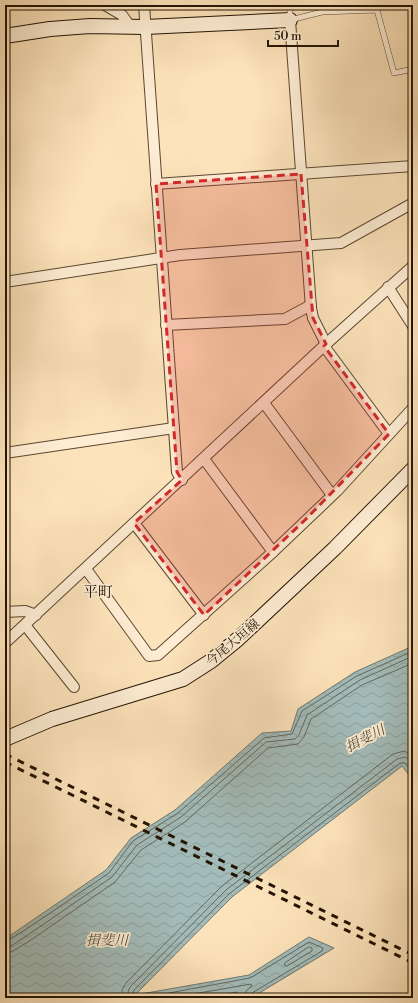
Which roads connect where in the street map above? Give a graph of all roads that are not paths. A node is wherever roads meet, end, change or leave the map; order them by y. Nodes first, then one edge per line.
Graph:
1 (105, 5) edge
2 (144, 5) edge
3 (290, 5) edge
4 (290, 20) junction
5 (130, 26) junction
6 (145, 27) junction
7 (5, 36) edge
8 (413, 69) edge
9 (413, 166) edge
10 (301, 174) junction
11 (156, 184) junction
12 (413, 203) edge
13 (307, 245) junction
14 (161, 258) junction
15 (413, 266) edge
16 (5, 282) edge
17 (388, 287) junction
18 (311, 305) junction
19 (166, 325) junction
20 (413, 326) edge
21 (325, 345) junction
22 (264, 403) junction
23 (413, 408) edge
24 (174, 428) junction
25 (389, 434) junction
26 (5, 453) edge
27 (204, 459) junction
28 (413, 469) edge
29 (182, 480) junction
30 (332, 495) junction
31 (134, 523) junction
32 (273, 552) junction
33 (86, 569) junction
34 (5, 612) edge
35 (204, 614) junction
36 (36, 615) junction
37 (25, 625) junction
38 (5, 642) edge
39 (74, 687) dead end
40 (5, 739) edge

1 - 5 street
2 - 6 street
3 - 4 lane
4 - 6 main road
4 - 8 lane
4 - 10 street
5 - 6 main road
5 - 7 main road
6 - 11 street
9 - 10 street
10 - 11 street
10 - 13 street
11 - 14 street
12 - 13 street
13 - 14 street
13 - 18 street
14 - 16 street
14 - 19 street
15 - 17 street
17 - 20 street
17 - 21 street
18 - 19 street
18 - 21 street
19 - 24 street
21 - 22 street
21 - 25 street
22 - 27 street
22 - 30 street
23 - 25 street
24 - 26 street
24 - 29 street
25 - 30 street
27 - 29 street
27 - 32 street
28 - 40 main road, 今尾大垣線
29 - 31 street
30 - 32 street
31 - 33 street
31 - 35 street
32 - 35 street
33 - 35 street
33 - 36 street
34 - 36 street
36 - 37 street
37 - 38 street
37 - 39 street

